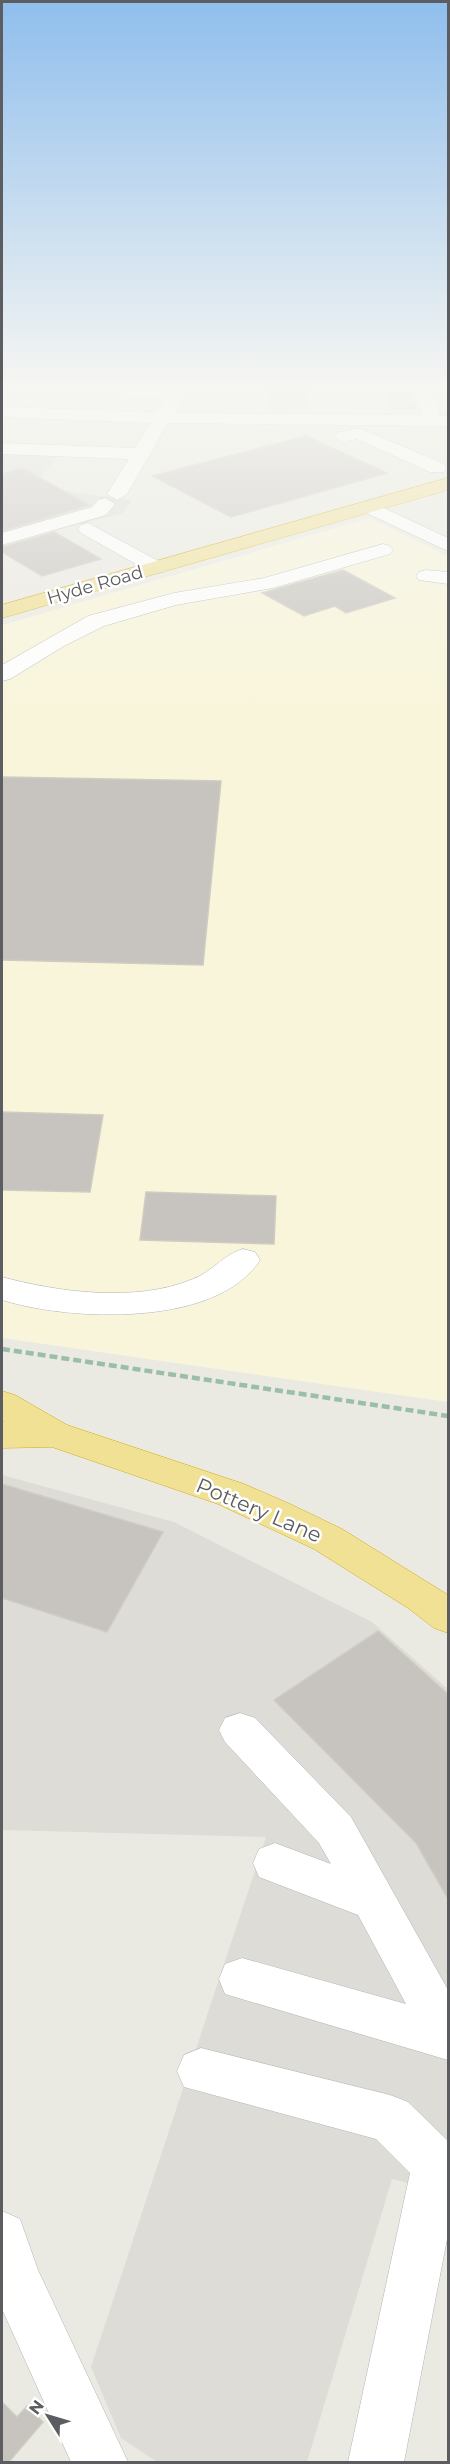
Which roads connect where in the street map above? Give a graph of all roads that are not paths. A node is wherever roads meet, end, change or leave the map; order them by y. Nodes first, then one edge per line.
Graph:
1 (112, 497) edge
2 (404, 497) edge
3 (407, 497) edge
4 (397, 499) junction
5 (369, 507) junction
6 (88, 529) dead end
7 (2, 539) edge
8 (448, 545) edge
9 (383, 550) dead end
10 (157, 568) junction
11 (426, 576) dead end
12 (448, 578) edge
13 (2, 612) edge
14 (2, 674) edge
15 (243, 1260) dead end
16 (2, 1288) edge
17 (2, 1404) edge
18 (54, 1434) junction
19 (2, 1435) edge
20 (448, 1617) edge
21 (240, 1730) dead end
22 (276, 1863) dead end
23 (374, 1901) junction
24 (242, 1979) dead end
25 (448, 2037) edge
26 (201, 2071) dead end
27 (443, 2164) edge
28 (2, 2237) edge
29 (100, 2463) edge
30 (376, 2463) edge

1 - 7 street
2 - 4 highway, Hyde Road
3 - 4 highway, Hyde Road
4 - 5 highway, Hyde Road
5 - 8 street
5 - 10 highway, Hyde Road
6 - 10 street
9 - 14 street
10 - 13 highway, Hyde Road
11 - 12 street
15 - 16 street
17 - 18 highway, Pottery Lane
18 - 19 highway, Pottery Lane
18 - 20 highway, Pottery Lane
21 - 23 street
22 - 23 street
23 - 25 street
24 - 25 street
26 - 27 street
27 - 30 street
28 - 29 street

